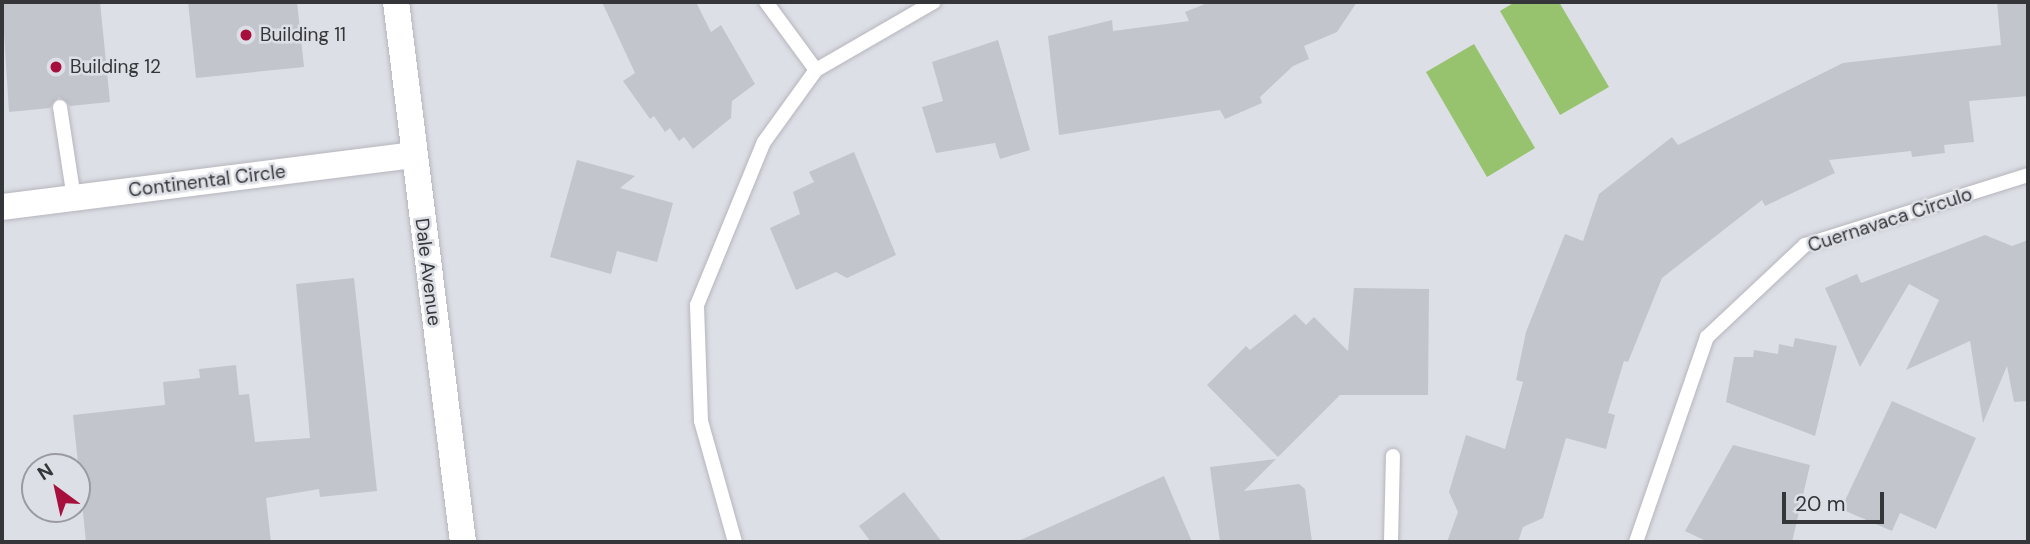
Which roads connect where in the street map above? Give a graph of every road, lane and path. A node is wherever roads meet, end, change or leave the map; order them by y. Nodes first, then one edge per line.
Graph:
1 (396, 2) edge
2 (766, 2) edge
3 (933, 2) edge
4 (816, 70) junction
5 (60, 107) dead end
6 (412, 155) junction
7 (2028, 175) edge
8 (74, 198) junction
9 (2, 207) edge
10 (1393, 456) dead end
11 (463, 542) edge
12 (735, 542) edge
13 (1391, 542) edge
14 (1636, 542) edge

1 - 6 street, Dale Avenue
2 - 4 lane
3 - 4 lane
4 - 12 lane
5 - 8 lane
6 - 8 street, Continental Circle
6 - 11 street, Dale Avenue
7 - 14 lane, Cuernavaca Circulo
8 - 9 street, Continental Circle
10 - 13 lane

